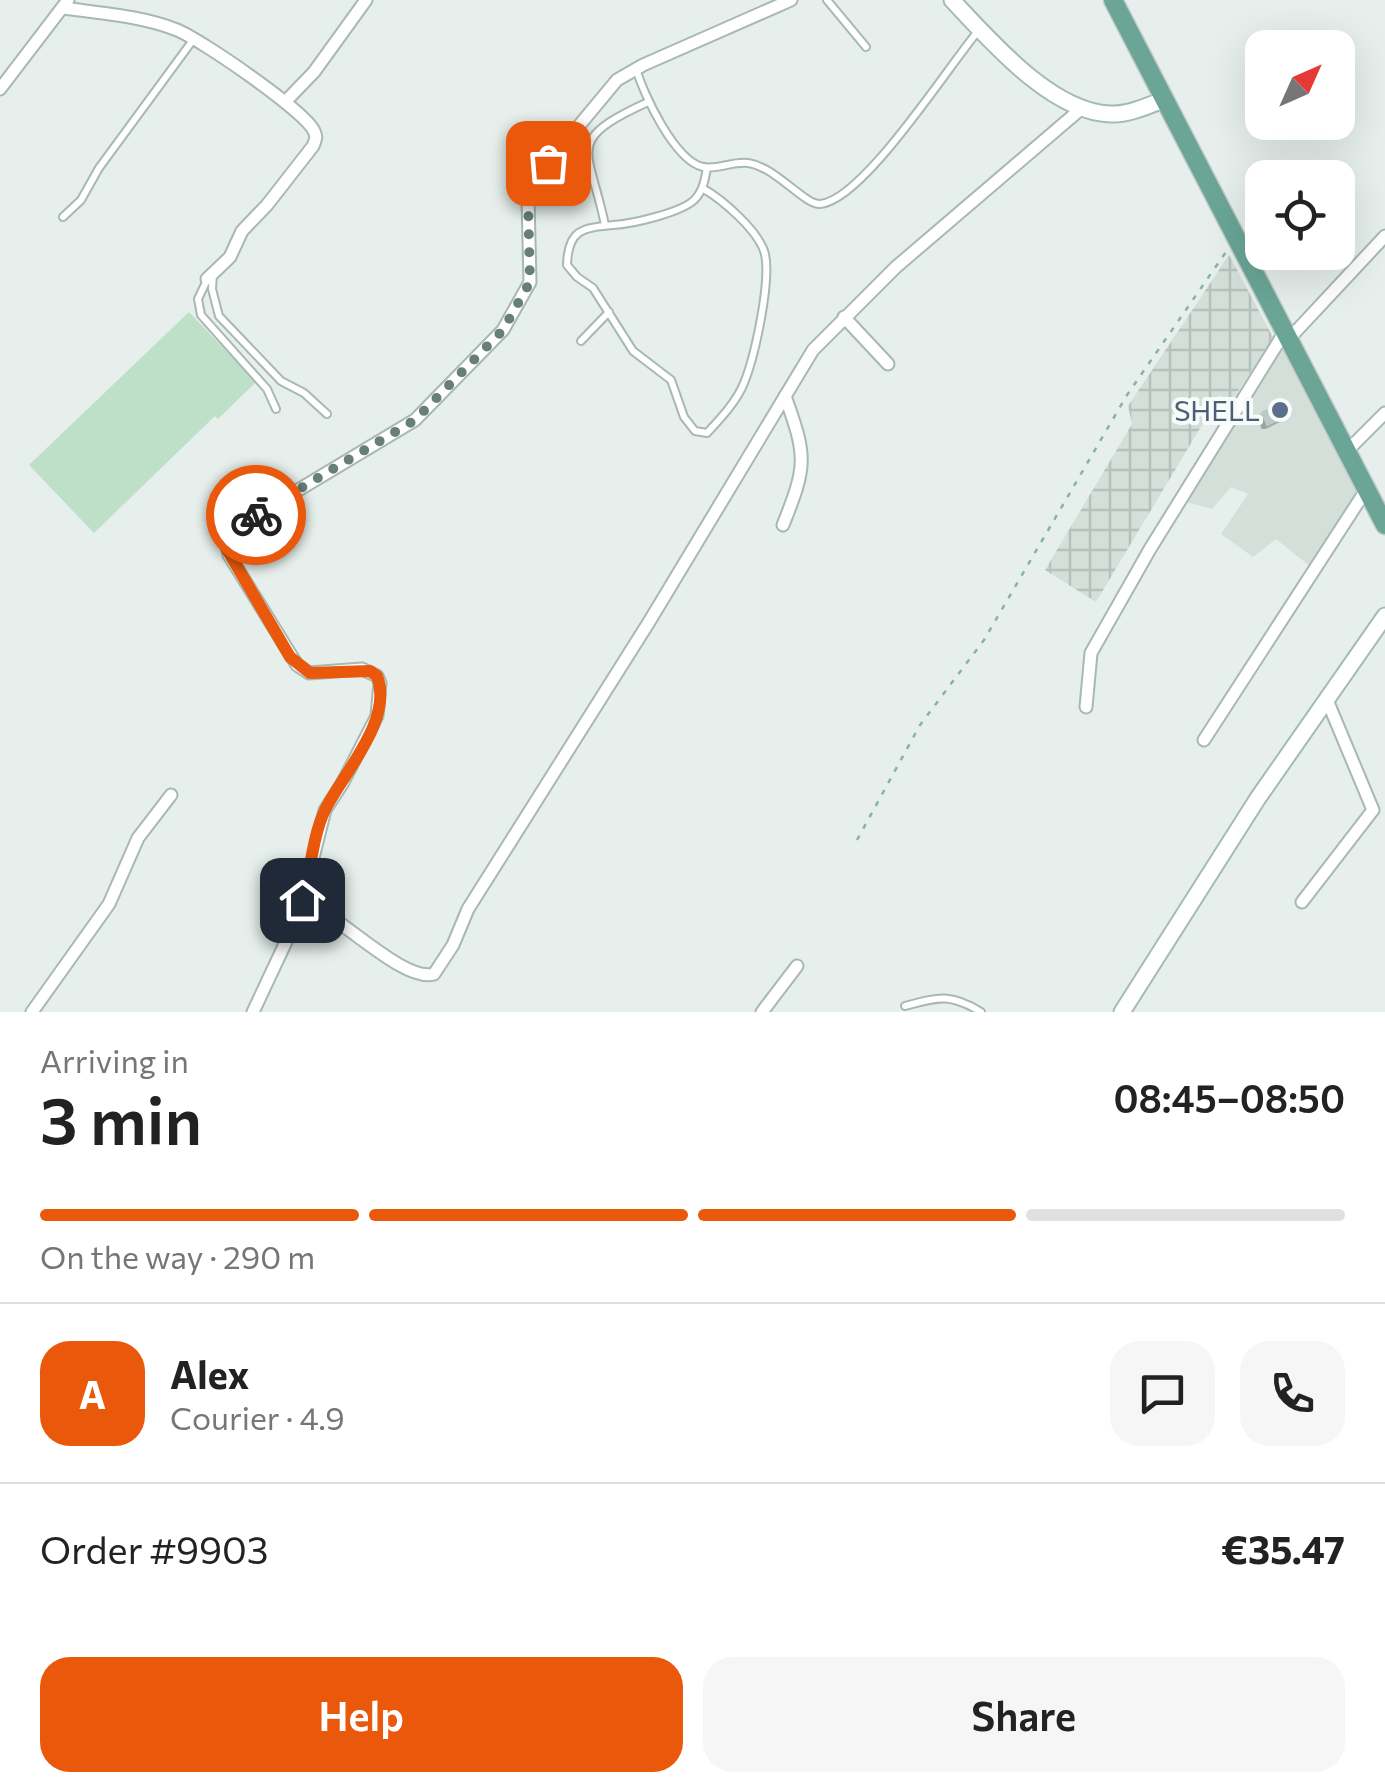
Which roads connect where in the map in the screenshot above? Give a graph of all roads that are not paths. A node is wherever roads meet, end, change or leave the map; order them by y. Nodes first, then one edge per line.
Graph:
1 (366, 0) edge
2 (790, 0) edge
3 (828, 0) edge
4 (952, 0) edge
5 (1113, 0) edge
6 (66, 4) edge
7 (979, 29) junction
8 (194, 40) junction
9 (866, 46) dead end
10 (636, 68) junction
11 (0, 89) edge
12 (1163, 100) junction
13 (286, 101) junction
14 (648, 102) junction
15 (1082, 108) junction
16 (707, 168) junction
17 (702, 188) junction
18 (63, 217) dead end
19 (605, 225) junction
20 (1385, 236) edge
21 (210, 276) junction
22 (609, 312) junction
23 (844, 317) junction
24 (1286, 337) junction
25 (580, 341) dead end
26 (888, 364) dead end
27 (785, 396) junction
28 (276, 409) dead end
29 (1385, 413) edge
30 (326, 414) dead end
31 (1346, 452) junction
32 (1366, 490) junction
33 (1385, 525) edge
34 (783, 526) dead end
35 (1385, 616) edge
36 (1326, 700) junction
37 (1086, 706) dead end
38 (1204, 740) dead end
39 (171, 795) dead end
40 (302, 900) junction
41 (1302, 902) dead end
42 (796, 966) dead end
43 (905, 1006) dead end
44 (1128, 1009) edge
45 (32, 1012) edge
46 (253, 1012) edge
47 (762, 1012) edge
48 (982, 1012) edge

1 - 13 street
2 - 10 street
3 - 9 lane
4 - 7 street
5 - 12 main road
6 - 8 street
6 - 11 street
7 - 15 street
7 - 16 lane
8 - 13 street
8 - 18 lane
10 - 14 lane
10 - 40 street
12 - 15 street
12 - 24 main road
13 - 21 street
14 - 16 lane
14 - 19 lane
15 - 23 street
16 - 17 lane
17 - 19 lane
17 - 22 lane
19 - 22 lane
20 - 24 street
21 - 28 lane
21 - 30 lane
22 - 25 lane
23 - 26 street
23 - 27 street
24 - 31 main road
24 - 37 street
27 - 34 street
27 - 40 street
29 - 31 street
31 - 32 main road
32 - 33 main road
32 - 38 street
35 - 36 street
36 - 41 street
36 - 44 street
39 - 45 street
40 - 46 street
42 - 47 street
43 - 48 lane

